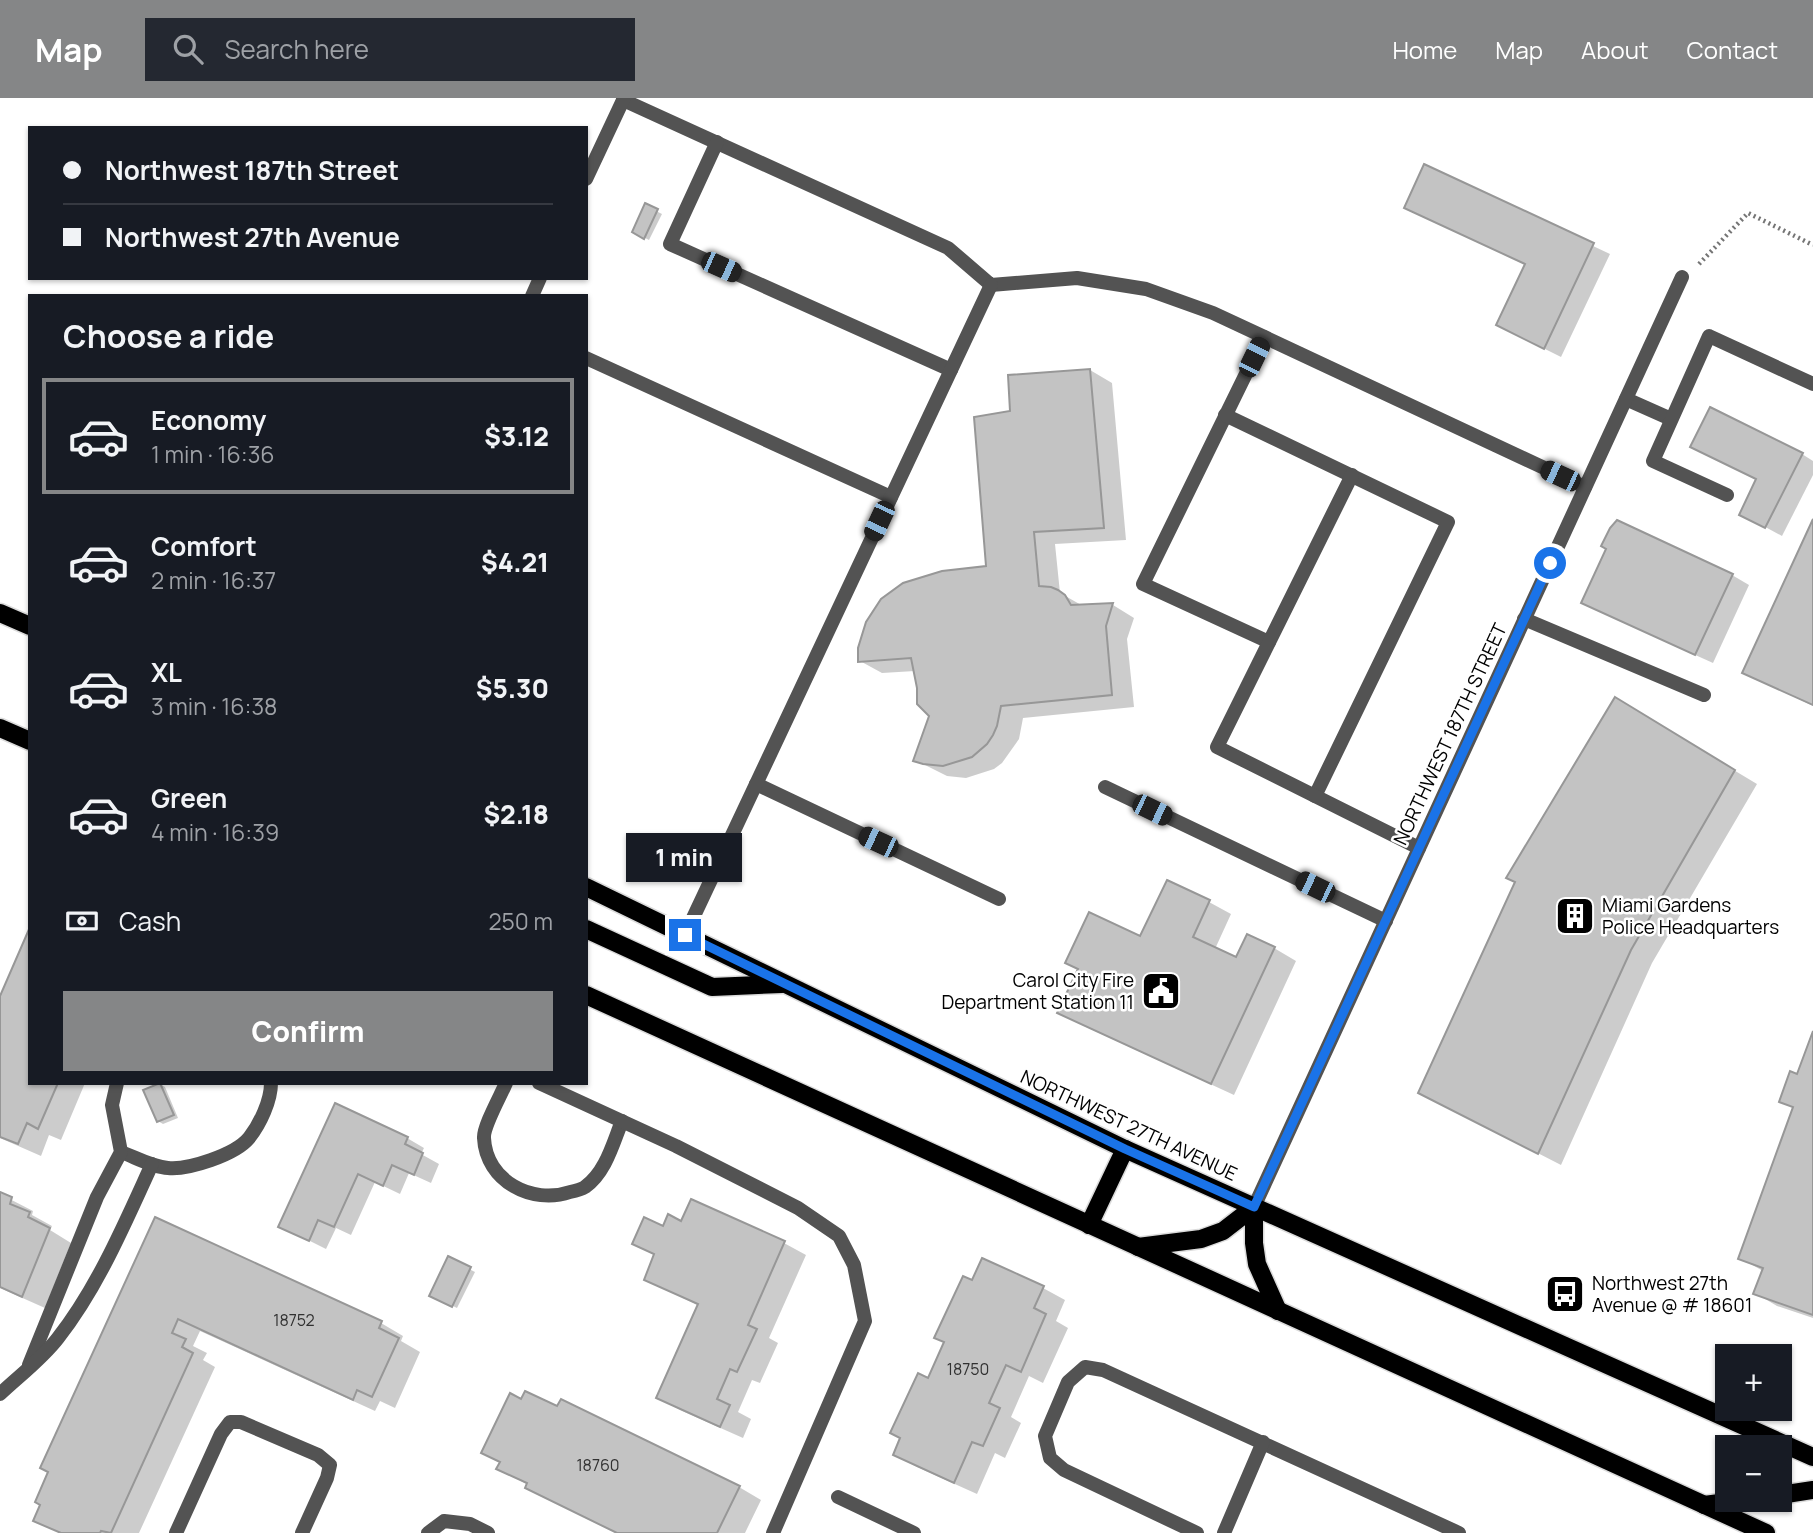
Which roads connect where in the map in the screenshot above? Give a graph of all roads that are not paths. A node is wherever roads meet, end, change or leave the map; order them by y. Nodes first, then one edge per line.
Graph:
1 (623, 99) edge
2 (717, 142) junction
3 (588, 175) edge
4 (1682, 277) dead end
5 (990, 285) junction
6 (1264, 337) junction
7 (588, 359) edge
8 (951, 370) junction
9 (1813, 384) edge
10 (1626, 399) junction
11 (1226, 415) junction
12 (1671, 419) junction
13 (1352, 474) junction
14 (1585, 487) junction
15 (1727, 495) dead end
16 (891, 497) junction
17 (0, 613) edge
18 (1524, 619) junction
19 (28, 625) edge
20 (1269, 642) junction
21 (1704, 695) dead end
22 (0, 728) edge
23 (28, 740) edge
24 (756, 784) junction
25 (1105, 787) dead end
26 (1315, 796) junction
27 (1419, 848) junction
28 (588, 888) edge
29 (999, 900) dead end
30 (1385, 921) junction
31 (588, 930) edge
32 (685, 935) junction
33 (786, 984) junction
34 (588, 996) edge
35 (117, 1085) edge
36 (271, 1085) edge
37 (505, 1085) edge
38 (543, 1085) edge
39 (622, 1121) junction
40 (1125, 1149) junction
41 (121, 1152) junction
42 (152, 1164) junction
43 (1254, 1207) junction
44 (1089, 1225) junction
45 (1138, 1247) junction
46 (1278, 1311) junction
47 (29, 1365) junction
48 (0, 1394) edge
49 (1264, 1442) junction
50 (1813, 1457) edge
51 (1813, 1490) edge
52 (1792, 1493) edge
53 (838, 1497) dead end
54 (1715, 1504) edge
55 (1704, 1505) junction
56 (176, 1533) edge
57 (302, 1533) edge
58 (428, 1533) edge
59 (488, 1533) edge
60 (773, 1533) edge
61 (914, 1533) edge
62 (1197, 1533) edge
63 (1224, 1533) edge
64 (1459, 1533) edge
65 (1766, 1533) edge

1 - 2 street
1 - 3 street
2 - 5 street
2 - 8 street
4 - 10 street, NORTHWEST 187TH STREET
5 - 6 street
5 - 8 street
6 - 11 street
6 - 14 street
7 - 16 street
8 - 16 street
9 - 12 street
10 - 12 street
10 - 14 street, NORTHWEST 187TH STREET
11 - 13 street
11 - 20 street
12 - 15 street
13 - 20 street
13 - 26 street
14 - 18 street, NORTHWEST 187TH STREET
16 - 24 street
17 - 19 main road
18 - 21 street
18 - 27 street, NORTHWEST 187TH STREET
20 - 26 street
22 - 23 main road
24 - 29 street
24 - 32 street
25 - 30 street
26 - 27 street
27 - 30 street, NORTHWEST 187TH STREET
28 - 32 main road, NORTHWEST 27TH AVENUE
30 - 43 street, NORTHWEST 187TH STREET
31 - 33 main road
32 - 33 main road, NORTHWEST 27TH AVENUE
33 - 40 main road, NORTHWEST 27TH AVENUE
34 - 44 main road
35 - 41 street
36 - 42 street
37 - 39 street
38 - 39 street
39 - 60 street
40 - 43 main road, NORTHWEST 27TH AVENUE
40 - 44 main road
41 - 42 street
41 - 47 street
42 - 47 street
43 - 45 main road
43 - 46 main road
43 - 50 main road, NORTHWEST 27TH AVENUE
44 - 45 main road
45 - 46 main road
46 - 55 main road
47 - 48 street
49 - 62 street
49 - 63 street
49 - 64 street
51 - 52 main road
53 - 61 street
54 - 55 main road
55 - 65 main road
56 - 57 street
58 - 59 street

